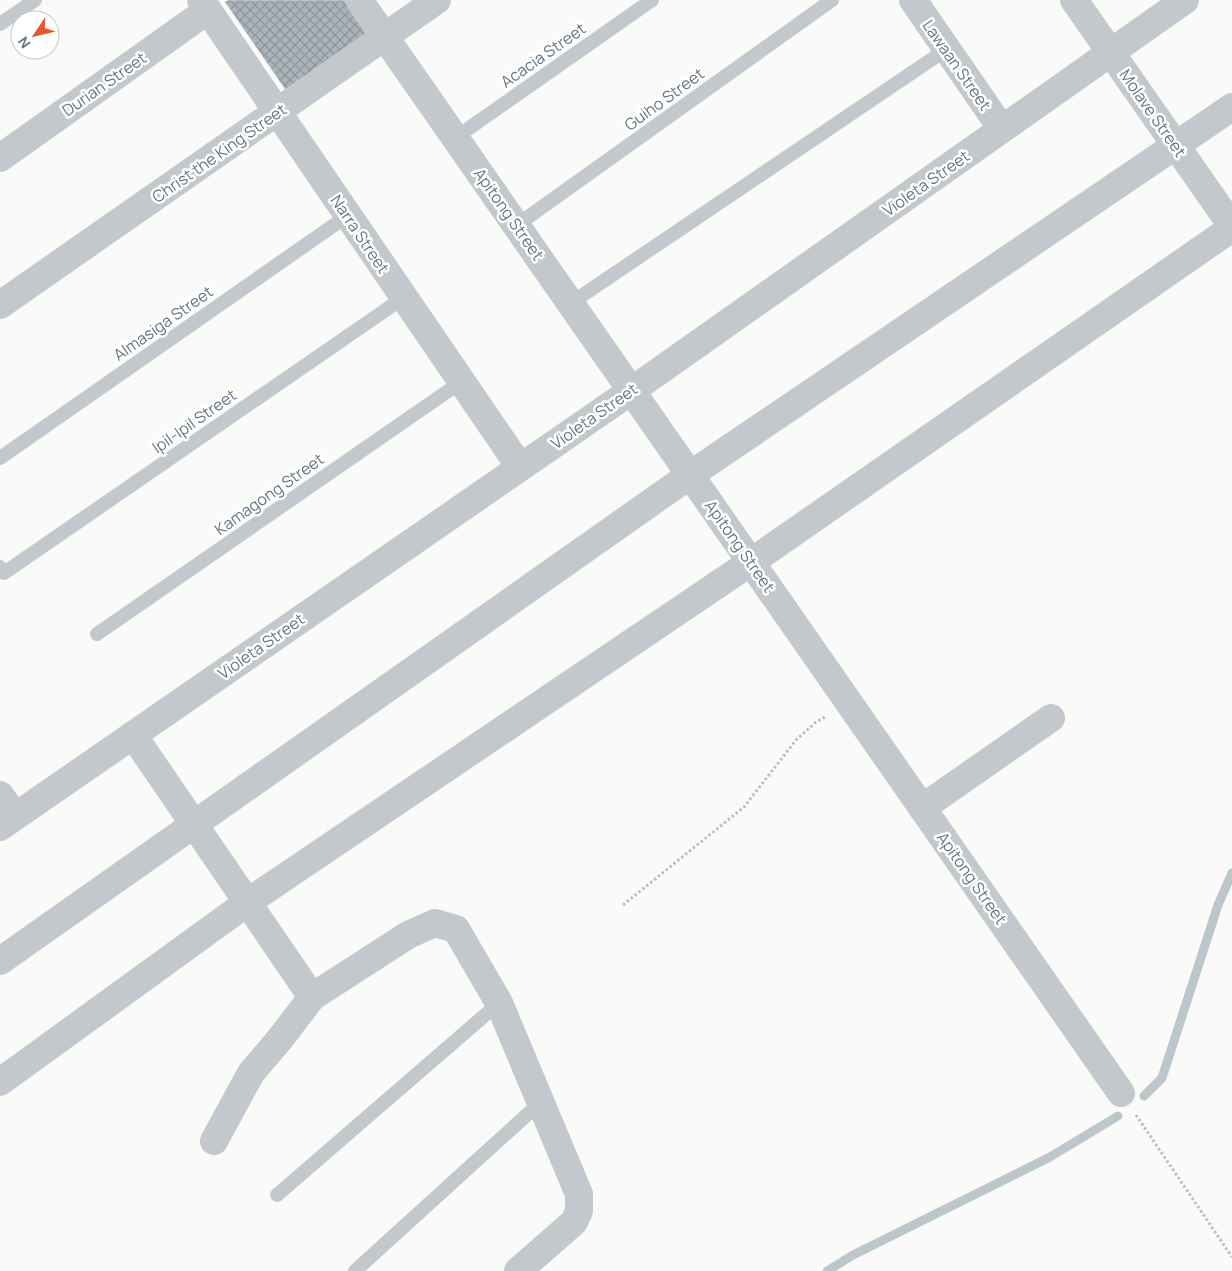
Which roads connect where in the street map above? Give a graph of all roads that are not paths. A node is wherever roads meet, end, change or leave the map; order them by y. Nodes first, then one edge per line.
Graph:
1 (35, 0) edge
2 (359, 0) edge
3 (437, 0) edge
4 (652, 0) edge
5 (832, 0) edge
6 (913, 0) edge
7 (1074, 0) edge
8 (1186, 0) edge
9 (204, 5) edge
10 (0, 24) edge
11 (384, 37) junction
12 (947, 49) junction
13 (1111, 52) junction
14 (1232, 107) edge
15 (277, 112) junction
16 (1002, 129) junction
17 (455, 138) junction
18 (1176, 145) junction
19 (0, 158) edge
20 (347, 216) junction
21 (517, 226) junction
22 (1232, 227) edge
23 (403, 298) junction
24 (572, 303) junction
25 (0, 305) edge
26 (461, 382) junction
27 (631, 391) junction
28 (0, 458) edge
29 (520, 467) junction
30 (690, 475) junction
31 (751, 562) junction
32 (2, 570) edge
33 (97, 634) dead end
34 (1051, 718) dead end
35 (133, 735) junction
36 (922, 808) junction
37 (5, 813) edge
38 (195, 824) junction
39 (248, 902) junction
40 (0, 961) edge
41 (312, 997) junction
42 (499, 1003) junction
43 (0, 1082) edge
44 (1122, 1093) road end
45 (541, 1102) junction
46 (214, 1141) dead end
47 (277, 1195) dead end
48 (355, 1271) edge
49 (518, 1271) edge

1 - 10 lane
2 - 11 street, Apitong Street
3 - 11 street, Christ the King Street
4 - 17 lane, Acacia Street
5 - 21 lane, Guiho Street
6 - 12 street, Lawaan Street
7 - 13 street, Molave Street
8 - 13 street, Violeta Street
9 - 15 street, Narra Street
9 - 19 street, Durian Street
11 - 15 street, Christ the King Street
11 - 17 street, Apitong Street
12 - 16 street, Lawaan Street
12 - 24 lane
13 - 16 street, Violeta Street
13 - 18 street, Molave Street
14 - 18 street
15 - 20 street, Narra Street
15 - 25 street, Christ the King Street
16 - 27 street, Violeta Street
17 - 21 street, Apitong Street
18 - 22 street, Molave Street
18 - 30 street
20 - 23 street, Narra Street
20 - 28 lane, Almasiga Street
21 - 24 street, Apitong Street
22 - 31 street
23 - 26 street, Narra Street
23 - 32 lane, Ipil-Ipil Street
24 - 27 street, Apitong Street
26 - 29 street, Narra Street
26 - 33 lane, Kamagong Street
27 - 29 street, Violeta Street
27 - 30 street, Apitong Street
29 - 35 street, Violeta Street
30 - 31 street, Apitong Street
30 - 38 street
31 - 36 street, Apitong Street
31 - 39 street
34 - 36 street
35 - 37 street, Violeta Street
35 - 38 street
36 - 44 street, Apitong Street
38 - 39 street
38 - 40 street
39 - 41 street
39 - 43 street
41 - 42 street
41 - 46 street
42 - 45 street
42 - 47 lane
45 - 48 lane
45 - 49 street

